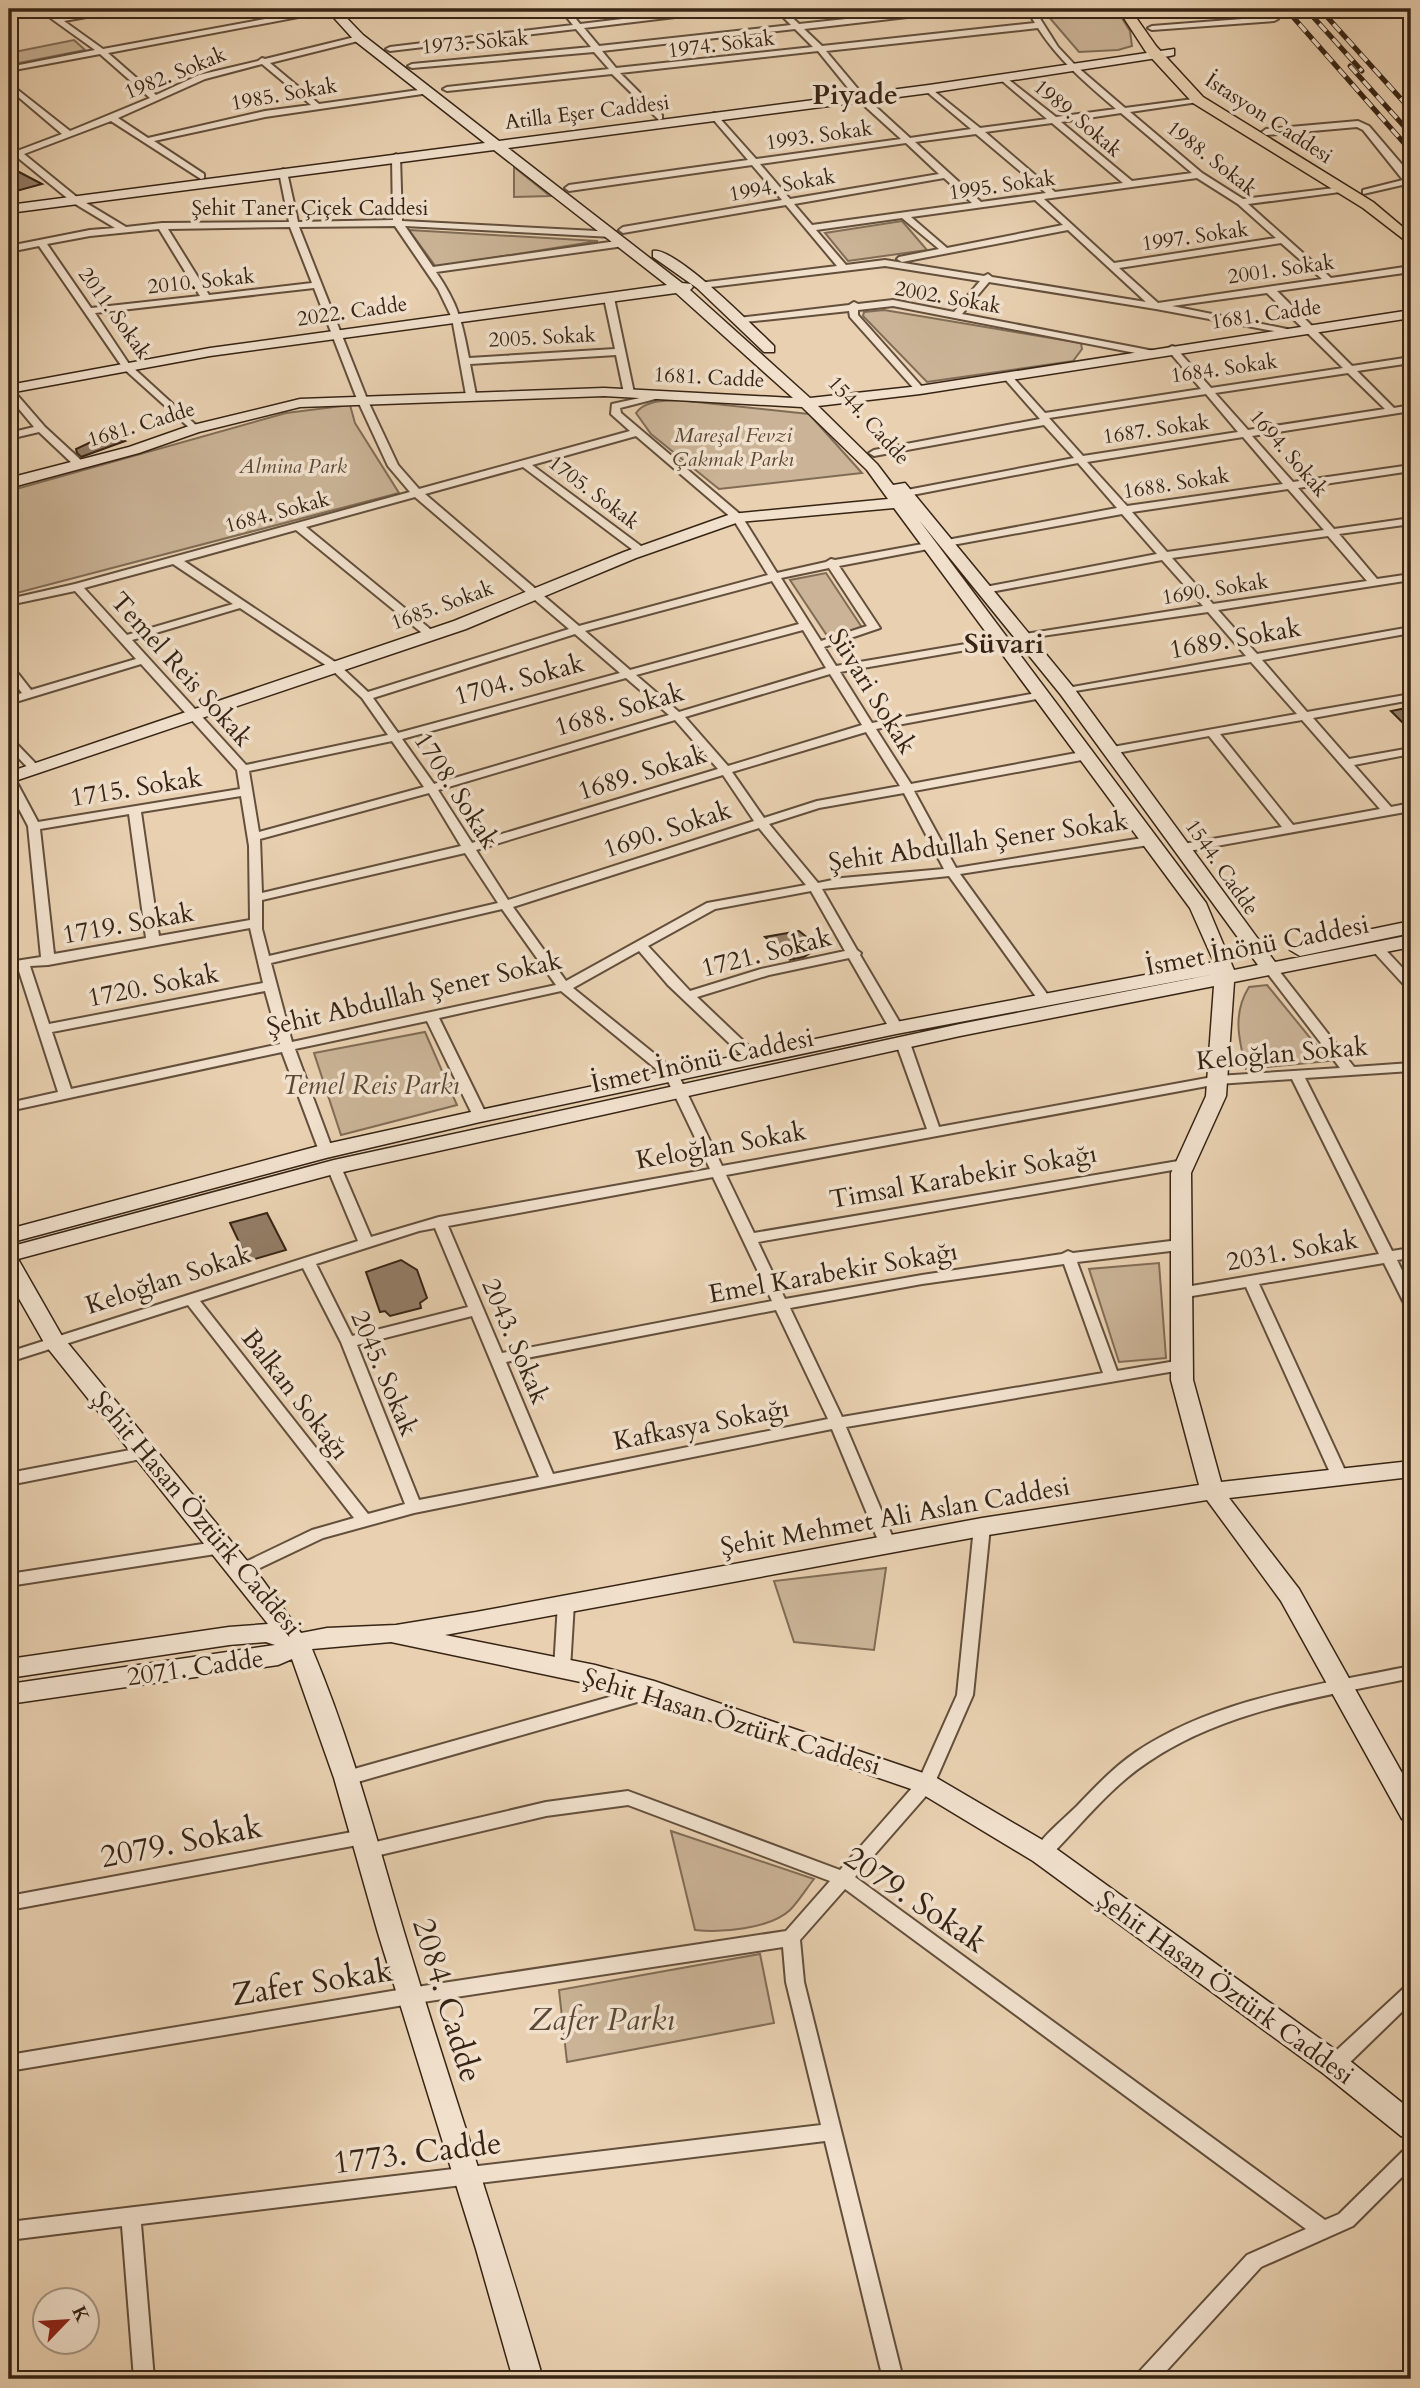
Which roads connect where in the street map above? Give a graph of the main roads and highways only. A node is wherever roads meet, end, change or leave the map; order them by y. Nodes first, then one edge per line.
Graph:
1 (331, 9) edge
2 (1124, 9) edge
3 (1141, 9) edge
4 (348, 10) edge
5 (1162, 53) junction
6 (1132, 58) joint
7 (1070, 64) junction
8 (858, 94) junction
9 (499, 139) junction
10 (72, 198) junction
11 (9, 202) edge
12 (9, 209) edge
13 (1411, 225) edge
14 (620, 235) junction
15 (1411, 241) edge
16 (702, 285) junction
17 (679, 288) junction
18 (1411, 314) edge
19 (9, 390) edge
20 (826, 401) junction
21 (805, 403) junction
22 (9, 483) edge
23 (901, 498) junction
24 (9, 778) edge
25 (1411, 926) edge
26 (1411, 941) edge
27 (1266, 964) junction
28 (1225, 972) junction
29 (900, 1036) junction
30 (676, 1082) junction
31 (330, 1159) junction
32 (9, 1236) edge
33 (9, 1254) edge
34 (9, 1262) edge
35 (1411, 1468) edge
36 (1213, 1491) junction
37 (391, 1633) junction
38 (297, 1643) junction
39 (9, 1670) edge
40 (9, 1694) edge
41 (1411, 1812) edge
42 (1411, 2127) edge
43 (528, 2379) edge

1 - 9 main road, 1544. Cadde
2 - 5 main road, İstasyon Caddesi
3 - 5 main road, İstasyon Caddesi
4 - 9 main road, 1544. Cadde
5 - 6 main road
5 - 7 main road, Atilla Eşer Caddesi
5 - 13 main road, İstasyon Caddesi
5 - 15 main road, İstasyon Caddesi
6 - 7 main road, Atilla Eşer Caddesi
7 - 8 main road, Atilla Eşer Caddesi
7 - 8 main road, Atilla Eşer Caddesi
8 - 9 main road, Atilla Eşer Caddesi
8 - 9 main road, Atilla Eşer Caddesi
9 - 10 main road, Atilla Eşer Caddesi
9 - 10 main road, Atilla Eşer Caddesi
9 - 14 main road, 1544. Cadde
9 - 14 main road, 1544. Cadde
10 - 11 main road, Atilla Eşer Caddesi
10 - 12 main road, Atilla Eşer Caddesi
14 - 16 main road, 1544. Cadde
14 - 17 main road, 1544. Cadde
16 - 17 main road, 2022. Cadde
16 - 20 main road, 1544. Cadde
17 - 19 main road, 2022. Cadde
17 - 21 main road, 1544. Cadde
18 - 20 main road, 1681. Cadde
20 - 21 main road, 1681. Cadde
20 - 23 main road, 1544. Cadde
21 - 22 main road, 1681. Cadde
21 - 23 main road, 1544. Cadde
23 - 24 main road, 1685. Sokak
23 - 27 main road, 1544. Cadde
23 - 28 main road, 1544. Cadde
25 - 27 main road, İsmet İnönü Caddesi
26 - 27 main road, İsmet İnönü Caddesi
27 - 28 main road, İsmet İnönü Caddesi
28 - 29 main road, İsmet İnönü Caddesi
28 - 29 main road, İsmet İnönü Caddesi
28 - 36 main road
29 - 30 main road, İsmet İnönü Caddesi
29 - 30 main road, İsmet İnönü Caddesi
30 - 31 main road, İsmet İnönü Caddesi
30 - 31 main road, İsmet İnönü Caddesi
31 - 32 main road, İsmet İnönü Caddesi
31 - 33 main road, İsmet İnönü Caddesi
34 - 38 main road, Şehit Hasan Öztürk Caddesi
35 - 36 main road, Şehit Mehmet Ali Aslan Caddesi
36 - 37 main road, Şehit Mehmet Ali Aslan Caddesi
36 - 41 main road
37 - 38 main road, Şehit Hasan Öztürk Caddesi
37 - 42 main road, Şehit Hasan Öztürk Caddesi
38 - 39 main road, 2071. Cadde
38 - 40 main road, 2071. Cadde
38 - 43 main road, 2084. Cadde

